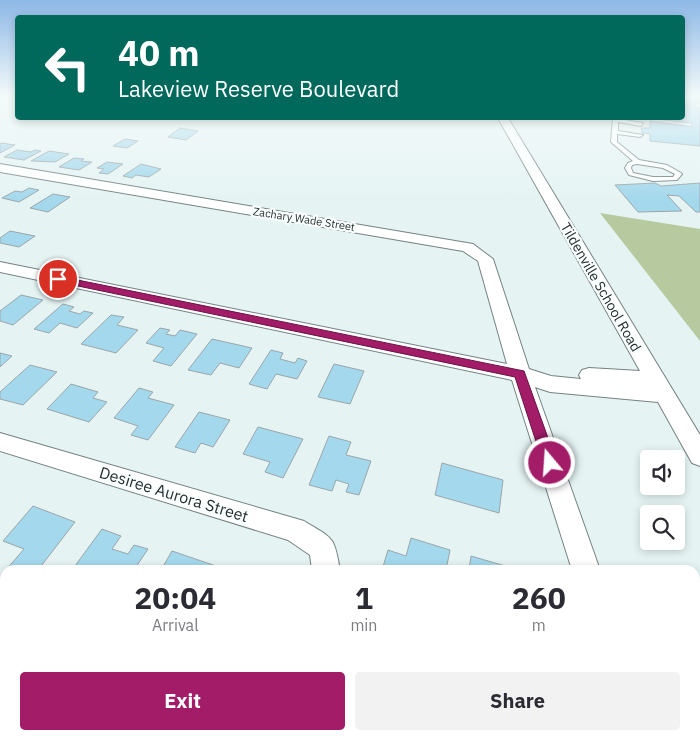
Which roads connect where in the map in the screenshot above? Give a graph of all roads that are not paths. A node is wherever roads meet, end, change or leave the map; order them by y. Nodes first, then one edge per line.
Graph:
1 (510, 131) edge
2 (615, 132) joint
3 (640, 135) dead end
4 (637, 162) junction
5 (0, 168) edge
6 (0, 267) edge
7 (520, 374) junction
8 (660, 387) junction
9 (0, 442) edge
10 (700, 456) edge
11 (325, 565) edge
12 (584, 565) edge

1 - 8 street, Tildenville School Road
2 - 3 lane
2 - 4 lane
4 - 4 lane
5 - 7 street, Zachary Wade Street
6 - 7 street
7 - 8 street
7 - 12 street
8 - 10 street, Tildenville School Road
9 - 11 street, Desiree Aurora Street

